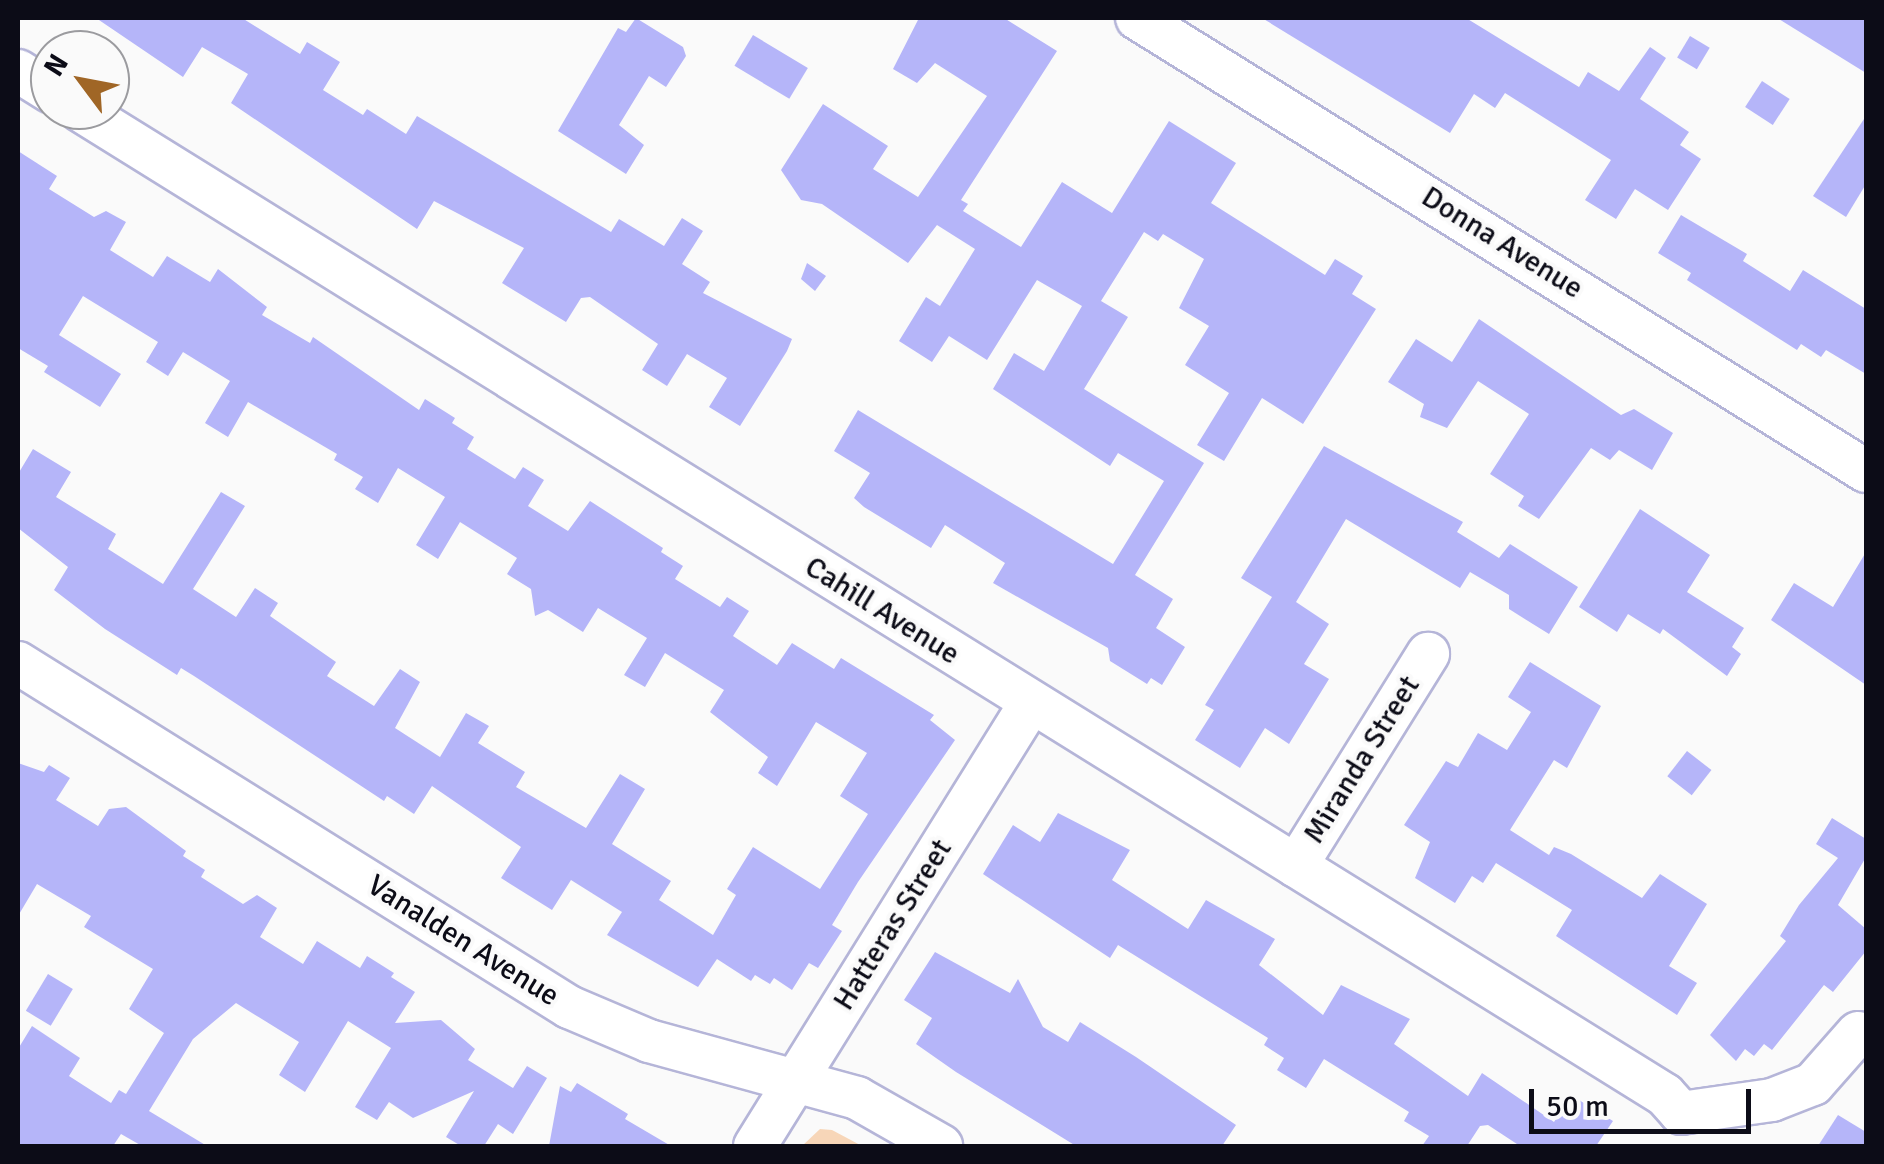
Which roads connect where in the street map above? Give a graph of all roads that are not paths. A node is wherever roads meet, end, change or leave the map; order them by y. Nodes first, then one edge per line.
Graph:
1 (1137, 18) edge
2 (112, 130) edge
3 (1866, 470) edge
4 (1428, 654) dead end
5 (18, 663) edge
6 (1030, 704) junction
7 (1296, 866) junction
8 (1858, 1033) dead end
9 (796, 1080) junction
10 (1682, 1130) edge
11 (755, 1146) edge
12 (941, 1146) edge

1 - 3 street, Donna Avenue
2 - 6 street, Cahill Avenue
4 - 7 street, Miranda Street
5 - 9 street, Vanalden Avenue
6 - 7 street, Cahill Avenue
6 - 9 street, Hatteras Street
7 - 10 street, Cahill Avenue
8 - 10 street
9 - 11 street, Hatteras Street
9 - 12 street, Vanalden Avenue

